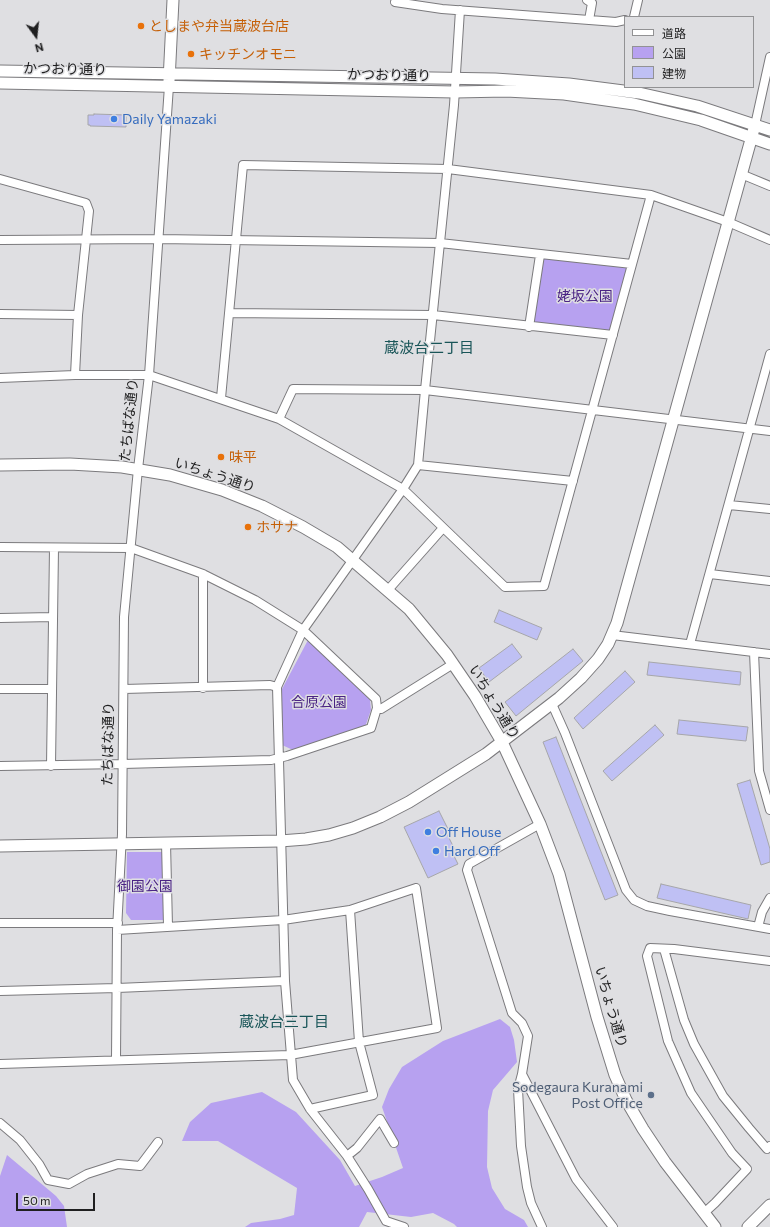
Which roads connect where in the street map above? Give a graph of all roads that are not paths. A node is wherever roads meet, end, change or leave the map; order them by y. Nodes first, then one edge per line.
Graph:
1 (173, 0) edge
2 (396, 0) edge
3 (587, 0) edge
4 (638, 0) edge
5 (460, 10) junction
6 (634, 16) edge
7 (589, 20) junction
8 (624, 20) edge
9 (770, 57) edge
10 (0, 71) edge
11 (169, 74) junction
12 (456, 78) junction
13 (0, 83) edge
14 (169, 86) junction
15 (455, 92) junction
16 (755, 125) junction
17 (770, 130) edge
18 (752, 137) junction
19 (770, 144) edge
20 (448, 169) junction
21 (742, 174) junction
22 (0, 180) edge
23 (770, 186) edge
24 (651, 195) junction
25 (728, 222) junction
26 (86, 239) junction
27 (158, 239) junction
28 (0, 240) edge
29 (770, 240) edge
30 (236, 241) junction
31 (440, 243) junction
32 (540, 254) junction
33 (632, 264) junction
34 (230, 313) junction
35 (0, 314) edge
36 (78, 315) junction
37 (433, 315) junction
38 (529, 327) junction
39 (613, 335) junction
40 (770, 354) edge
41 (75, 375) junction
42 (149, 375) junction
43 (0, 378) edge
44 (424, 390) junction
45 (221, 398) junction
46 (593, 409) junction
47 (279, 419) junction
48 (673, 419) junction
49 (749, 428) junction
50 (770, 431) edge
51 (0, 465) edge
52 (418, 465) junction
53 (138, 469) junction
54 (573, 481) junction
55 (403, 489) junction
56 (729, 504) junction
57 (770, 509) edge
58 (443, 528) junction
59 (0, 548) edge
60 (54, 548) junction
61 (132, 548) junction
62 (352, 559) junction
63 (203, 574) junction
64 (710, 574) junction
65 (770, 581) edge
66 (388, 590) junction
67 (53, 617) junction
68 (0, 618) edge
69 (303, 630) junction
70 (612, 635) junction
71 (690, 644) junction
72 (754, 652) junction
73 (770, 654) edge
74 (453, 664) junction
75 (277, 687) junction
76 (203, 688) junction
77 (0, 689) edge
78 (52, 689) junction
79 (124, 689) junction
80 (552, 704) junction
81 (377, 708) junction
82 (502, 742) junction
83 (278, 759) junction
84 (123, 764) junction
85 (0, 766) edge
86 (51, 766) junction
87 (770, 810) edge
88 (540, 824) junction
89 (280, 841) junction
90 (122, 843) junction
91 (166, 843) junction
92 (0, 846) edge
93 (770, 898) edge
94 (350, 910) junction
95 (283, 920) junction
96 (0, 923) edge
97 (117, 926) junction
98 (168, 926) junction
99 (758, 927) junction
100 (770, 930) edge
101 (664, 949) junction
102 (768, 961) edge
103 (770, 969) edge
104 (285, 981) junction
105 (117, 988) junction
106 (0, 991) edge
107 (359, 1042) junction
108 (290, 1055) junction
109 (116, 1059) junction
110 (0, 1064) edge
111 (522, 1074) junction
112 (310, 1109) junction
113 (0, 1123) edge
114 (158, 1142) dead end
115 (394, 1143) dead end
116 (770, 1146) edge
117 (347, 1156) junction
118 (770, 1205) edge
119 (704, 1213) junction
120 (404, 1227) edge
121 (542, 1227) edge
122 (613, 1227) edge
123 (715, 1227) edge
124 (748, 1227) edge

1 - 11 street, たちばな通り
2 - 5 street
3 - 7 street
4 - 6 street
5 - 7 street
5 - 12 street
7 - 8 street
9 - 16 street
10 - 11 street, かつおり通り
11 - 12 street, かつおり通り
11 - 14 street, たちばな通り
12 - 15 street
12 - 16 street, かつおり通り
13 - 14 street, かつおり通り
14 - 15 street, かつおり通り
14 - 27 street, たちばな通り
15 - 18 street, かつおり通り
15 - 20 street
16 - 17 street, かつおり通り
16 - 18 street
18 - 19 street, かつおり通り
18 - 21 street
20 - 24 street
20 - 30 street
20 - 31 street
21 - 23 street
21 - 25 street
22 - 26 street
24 - 25 street
24 - 33 street
25 - 29 street
25 - 48 street
26 - 27 street
26 - 28 street
26 - 36 street
27 - 30 street
27 - 42 street, たちばな通り
30 - 31 street
30 - 34 street
31 - 32 street
31 - 37 street
32 - 33 street
32 - 38 street
33 - 39 street
34 - 37 street
34 - 45 street
35 - 36 street
36 - 41 street
37 - 38 street
37 - 44 street
38 - 39 street
39 - 46 street
40 - 49 street
41 - 42 street
41 - 43 street
42 - 45 street
42 - 53 street, たちばな通り
44 - 46 street
44 - 47 street
44 - 52 street
45 - 47 street
46 - 48 street
46 - 54 street
47 - 55 street
48 - 49 street
48 - 70 street
49 - 50 street
49 - 56 street
51 - 53 street, いちょう通り
52 - 54 street
52 - 55 street
53 - 61 street, たちばな通り
53 - 62 street, いちょう通り
54 - 58 street
55 - 58 street
55 - 62 street
56 - 57 street
56 - 64 street
58 - 66 street
59 - 60 street
60 - 61 street
60 - 67 street
61 - 63 street
61 - 79 street, たちばな通り
62 - 66 street, いちょう通り
62 - 69 street
63 - 69 street
63 - 76 street
64 - 65 street
64 - 71 street
66 - 74 street, いちょう通り
67 - 68 street
67 - 78 street
69 - 75 street
69 - 81 street
70 - 71 street
70 - 80 street
71 - 72 street
72 - 73 street
72 - 87 street
74 - 81 street
74 - 82 street, いちょう通り
75 - 76 street
75 - 83 street
76 - 79 street
77 - 78 street
78 - 86 street
79 - 84 street, たちばな通り
80 - 82 street
80 - 99 street
81 - 83 street
82 - 88 street, いちょう通り
82 - 89 street
83 - 84 street
83 - 89 street
84 - 86 street
84 - 90 street, たちばな通り
85 - 86 street
88 - 111 street
88 - 119 street, いちょう通り
89 - 91 street
89 - 95 street
90 - 91 street
90 - 92 street
90 - 97 street, たちばな通り
91 - 98 street
93 - 99 street
94 - 95 street
94 - 107 street
94 - 107 street
95 - 98 street
95 - 104 street
96 - 97 street
97 - 98 street
97 - 105 street, たちばな通り
99 - 100 street
101 - 102 street
101 - 116 street
101 - 119 street
102 - 103 street
104 - 105 street
104 - 108 street
105 - 106 street
105 - 109 street, たちばな通り
107 - 108 street
107 - 112 street
108 - 109 street
108 - 112 street
109 - 110 street
111 - 121 street
111 - 122 street
112 - 117 street
113 - 114 street
115 - 117 street
117 - 120 street
118 - 124 street
119 - 123 street, いちょう通り

